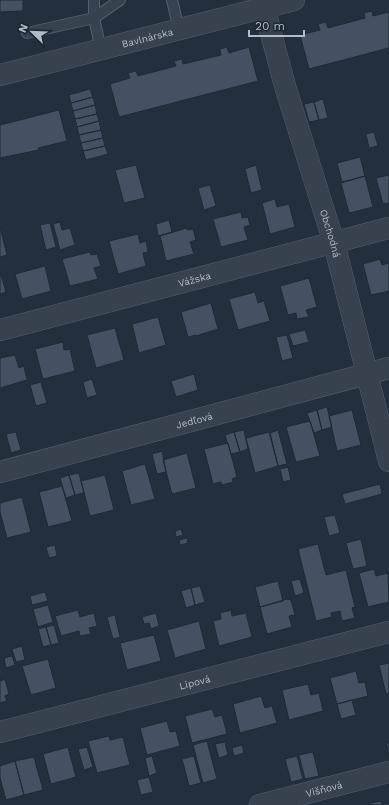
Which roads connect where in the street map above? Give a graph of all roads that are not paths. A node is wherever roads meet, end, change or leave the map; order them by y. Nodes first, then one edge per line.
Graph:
1 (94, 0) edge
2 (120, 0) edge
3 (172, 0) edge
4 (294, 0) edge
5 (264, 7) junction
6 (94, 18) junction
7 (179, 29) junction
8 (27, 33) dead end
9 (101, 50) junction
10 (0, 76) edge
11 (389, 228) edge
12 (334, 243) junction
13 (0, 330) edge
14 (389, 368) edge
15 (367, 374) junction
16 (389, 461) edge
17 (0, 472) edge
18 (389, 632) edge
19 (0, 732) edge
20 (389, 772) edge
21 (260, 805) edge

1 - 6 lane
2 - 6 lane
3 - 7 lane
4 - 5 street, Bavlnárska
5 - 7 street, Bavlnárska
5 - 12 street, Obchodná
6 - 8 lane
6 - 9 lane
7 - 9 street, Bavlnárska
9 - 10 street, Bavlnárska
11 - 12 street, Vážska
12 - 13 street, Vážska
12 - 15 street, Obchodná
14 - 15 street, Jedľová
15 - 16 street, Obchodná
15 - 17 street, Jedľová
18 - 19 street, Lipová
20 - 21 street, Višňová

